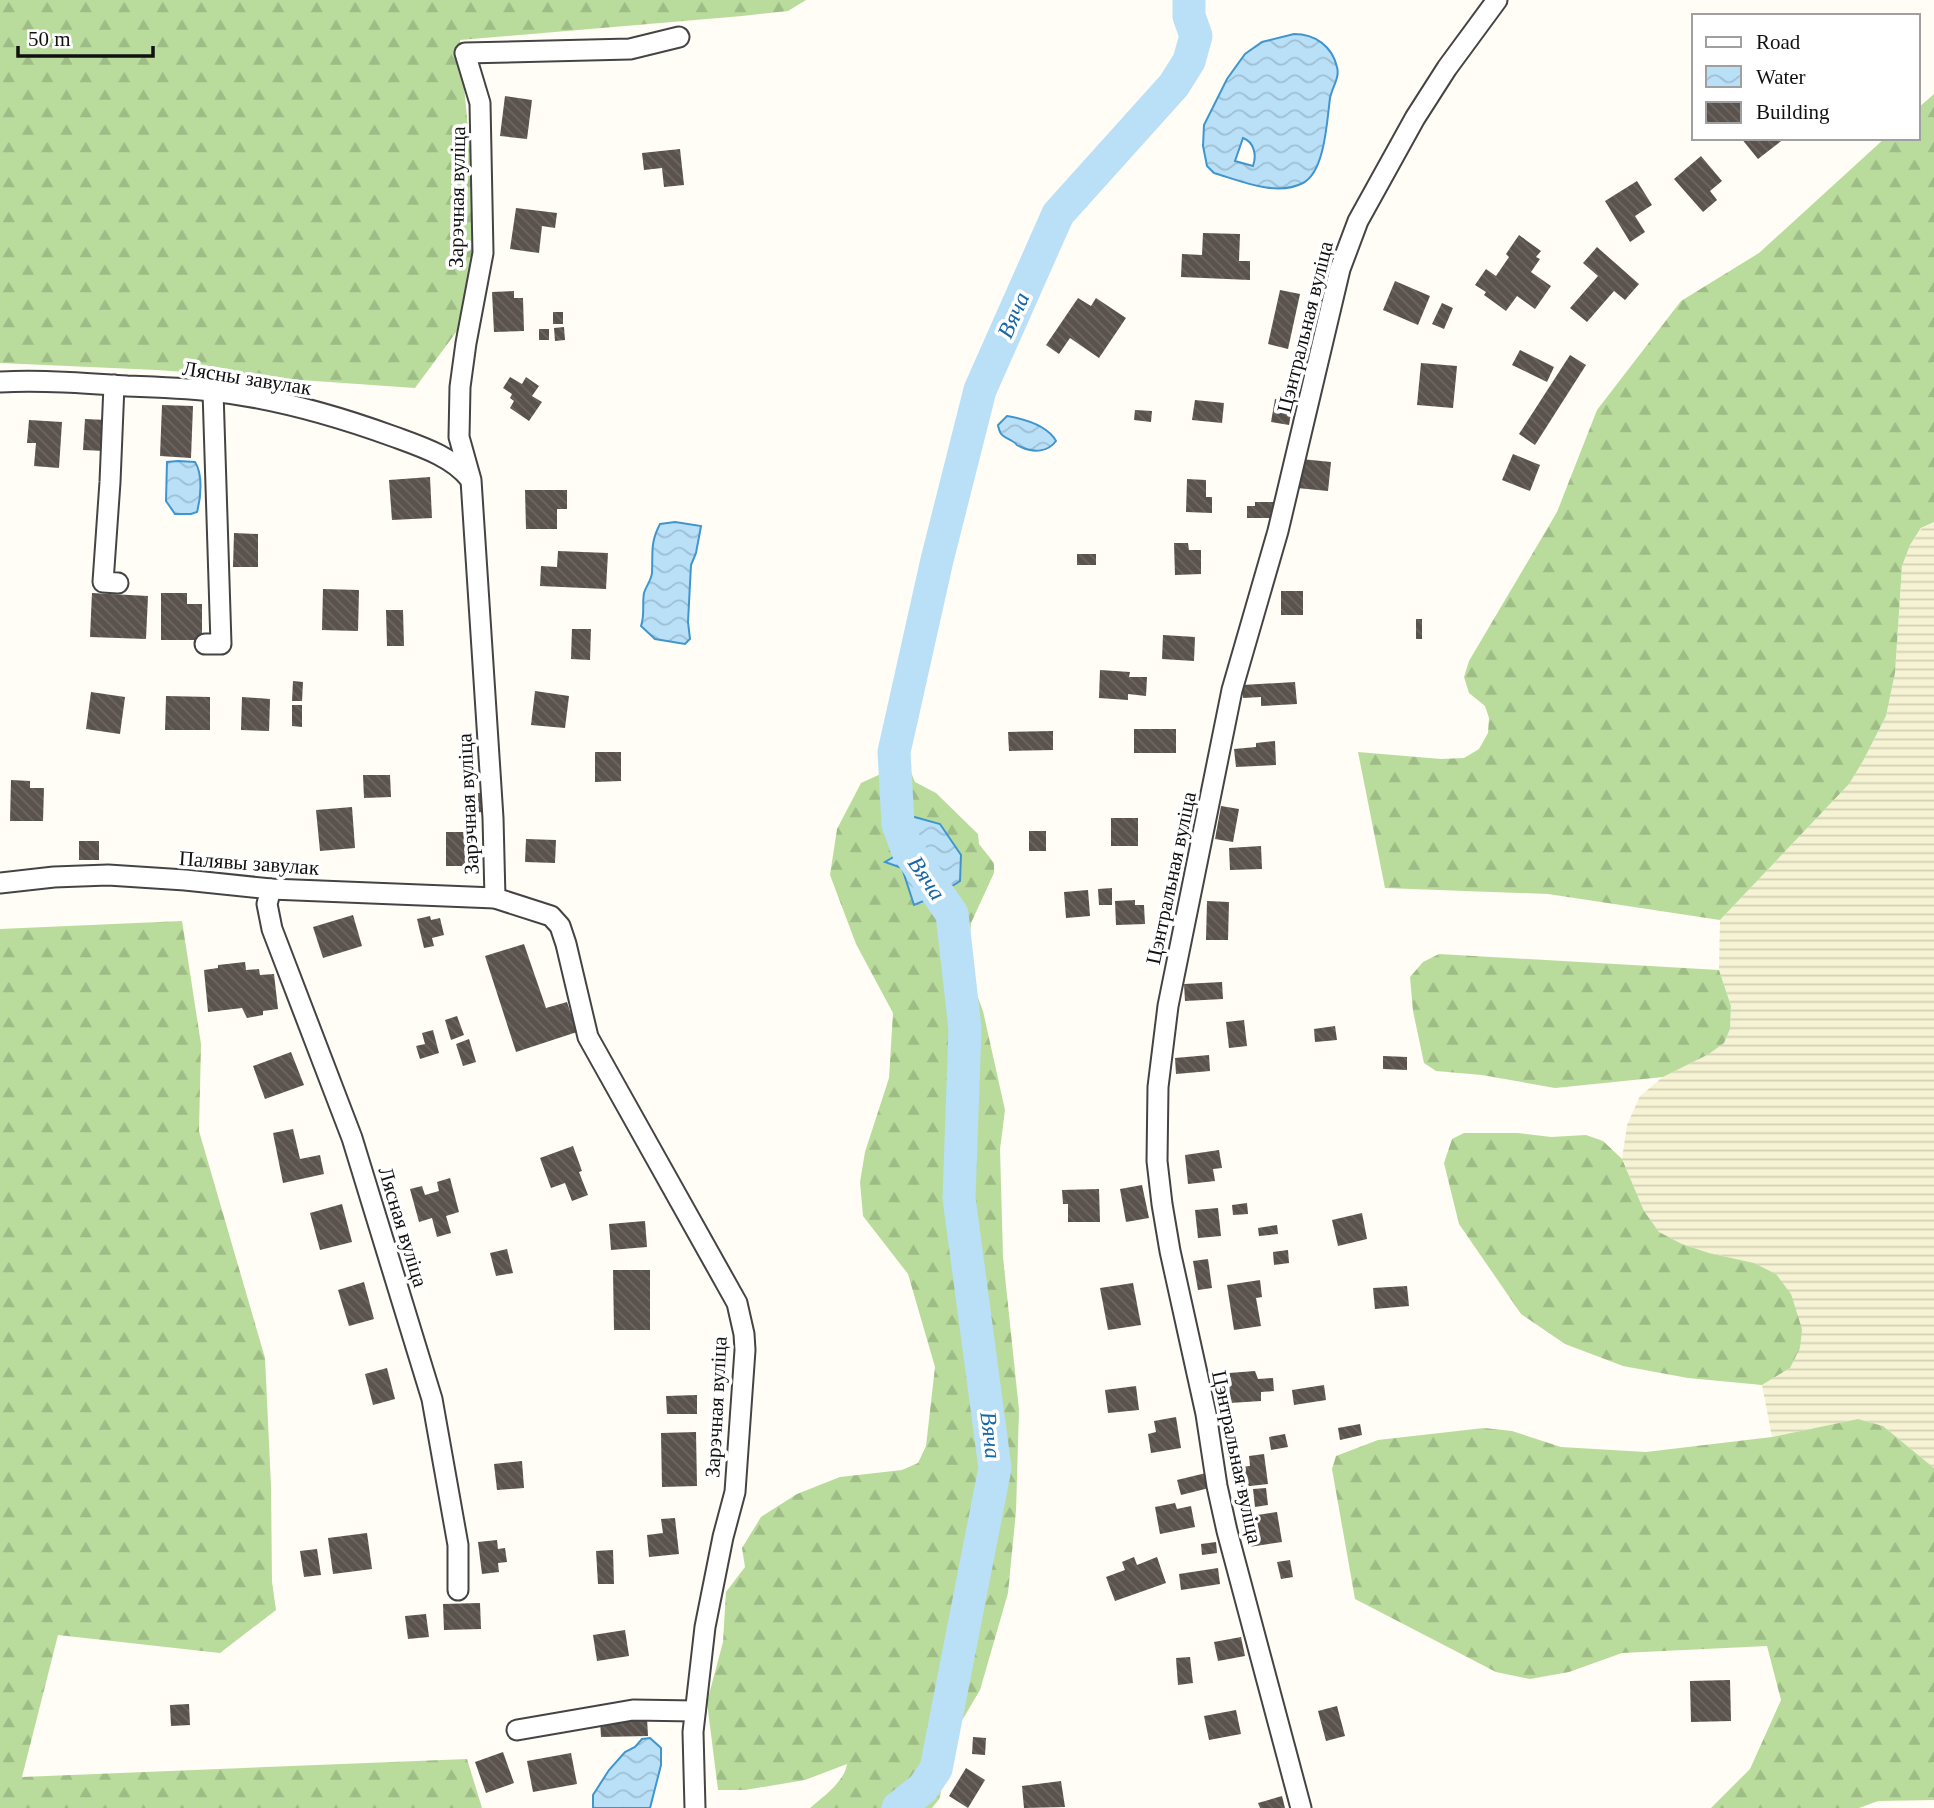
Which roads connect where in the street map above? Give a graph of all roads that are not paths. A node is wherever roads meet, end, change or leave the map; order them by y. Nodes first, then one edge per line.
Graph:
1 (1497, 0) edge
2 (679, 37) dead end
3 (0, 382) edge
4 (114, 385) junction
5 (213, 391) junction
6 (471, 480) junction
7 (118, 583) dead end
8 (205, 643) dead end
9 (0, 883) edge
10 (271, 889) junction
11 (495, 898) junction
12 (458, 1590) dead end
13 (695, 1711) junction
14 (517, 1730) dead end
15 (695, 1808) edge
16 (1301, 1808) edge

1 - 16 street, Цэнтральная вуліца
2 - 6 street, Зарэчная вуліца
3 - 4 street, Лясны завулак
4 - 5 street, Лясны завулак
4 - 7 street
5 - 6 street, Лясны завулак
5 - 8 street
6 - 11 street, Зарэчная вуліца
9 - 10 street, Палявы завулак
10 - 11 street, Палявы завулак
10 - 12 street, Лясная вуліца
11 - 13 street, Зарэчная вуліца
13 - 14 street
13 - 15 street, Зарэчная вуліца

